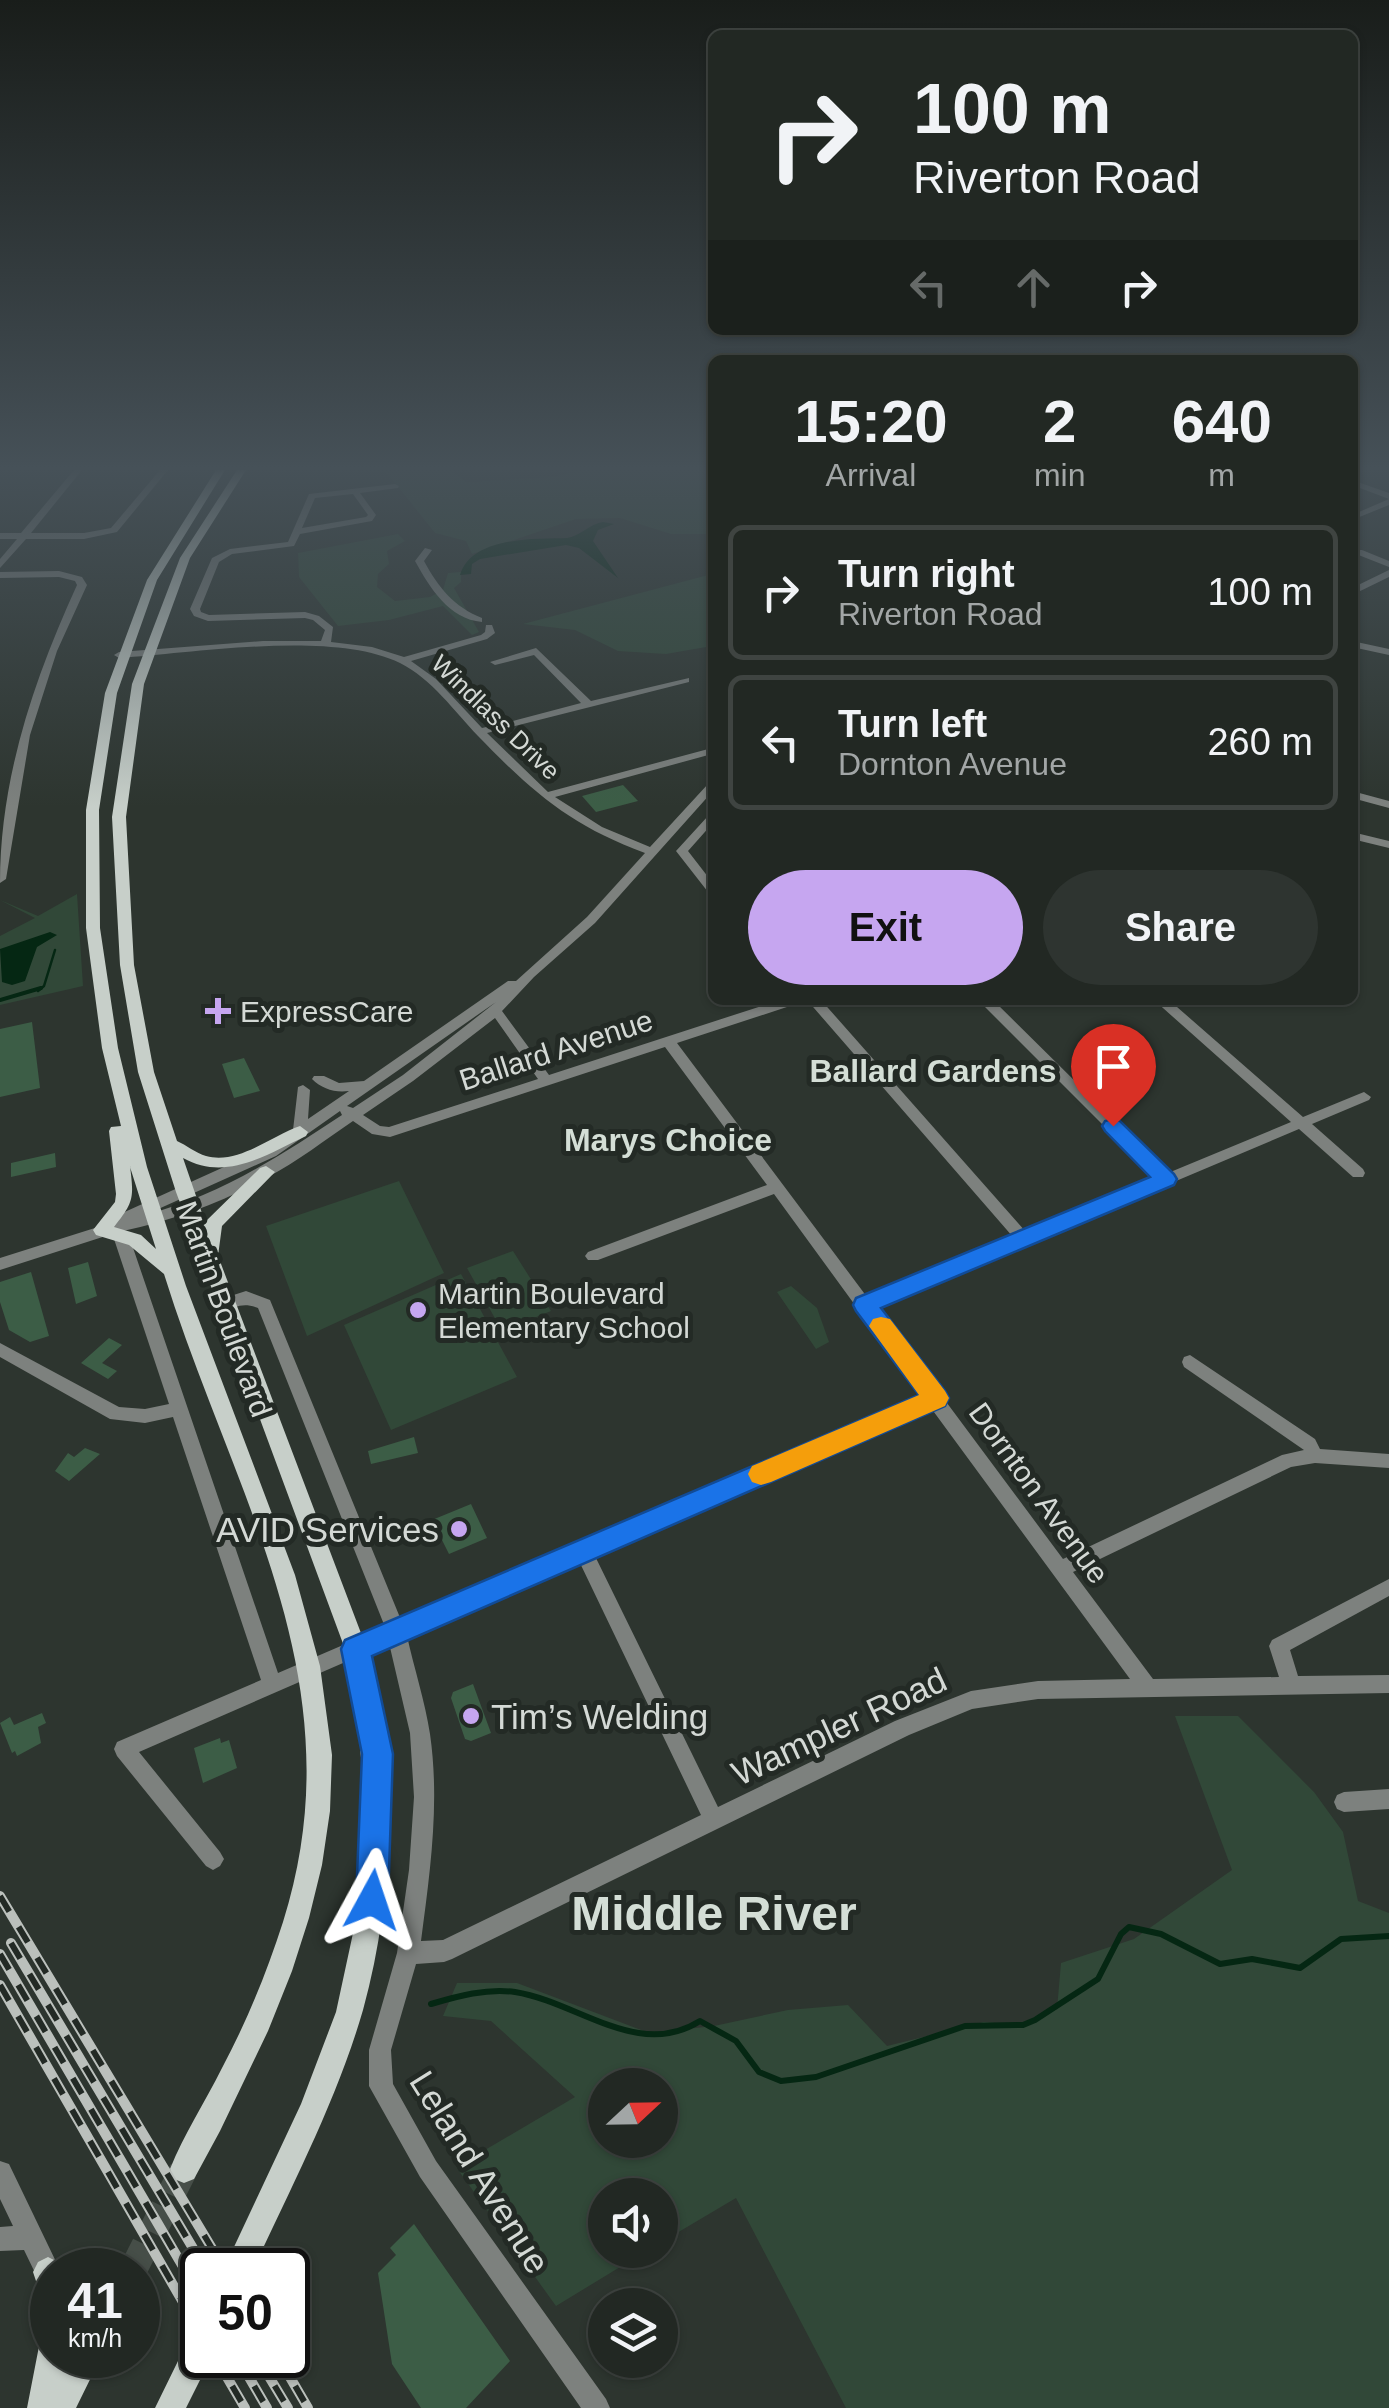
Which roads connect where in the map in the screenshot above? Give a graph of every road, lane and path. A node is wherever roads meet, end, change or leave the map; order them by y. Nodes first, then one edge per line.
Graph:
1 (80, 582) edge
2 (153, 582) edge
3 (175, 582) edge
4 (207, 582) edge
5 (432, 582) edge
6 (478, 620) dead end
7 (489, 627) dead end
8 (320, 645) junction
9 (1358, 645) edge
10 (1389, 652) edge
11 (146, 654) junction
12 (119, 655) junction
13 (404, 660) junction
14 (495, 662) dead end
15 (685, 680) dead end
16 (464, 683) dead end
17 (588, 704) junction
18 (507, 726) junction
19 (480, 732) junction
20 (708, 752) edge
21 (708, 790) edge
22 (545, 796) junction
23 (1358, 796) edge
24 (1389, 804) edge
25 (708, 822) edge
26 (1358, 836) edge
27 (1389, 844) edge
28 (652, 852) junction
29 (0, 880) edge
30 (708, 884) edge
31 (529, 974) junction
32 (779, 1005) edge
33 (818, 1005) edge
34 (990, 1005) edge
35 (1167, 1005) edge
36 (494, 1012) junction
37 (670, 1042) junction
38 (113, 1076) junction
39 (318, 1079) dead end
40 (372, 1082) junction
41 (547, 1082) junction
42 (304, 1090) dead end
43 (1364, 1097) dead end
44 (346, 1110) junction
45 (1301, 1123) junction
46 (300, 1132) junction
47 (170, 1144) junction
48 (266, 1172) junction
49 (1358, 1173) dead end
50 (1166, 1179) junction
51 (777, 1186) junction
52 (188, 1199) junction
53 (152, 1213) junction
54 (102, 1230) junction
55 (121, 1236) junction
56 (1022, 1239) junction
57 (593, 1256) dead end
58 (209, 1261) junction
59 (0, 1264) edge
60 (170, 1272) junction
61 (224, 1304) junction
62 (865, 1305) junction
63 (0, 1348) edge
64 (1190, 1362) dead end
65 (936, 1398) junction
66 (179, 1409) junction
67 (1316, 1456) junction
68 (1389, 1461) edge
69 (583, 1551) junction
70 (1060, 1570) junction
71 (1389, 1587) edge
72 (396, 1632) junction
73 (356, 1649) junction
74 (311, 1668) junction
75 (1389, 1684) edge
76 (272, 1685) junction
77 (1291, 1686) junction
78 (1148, 1688) junction
79 (1389, 1799) edge
80 (1344, 1802) dead end
81 (714, 1820) junction
82 (213, 1859) dead end
83 (408, 1953) junction
84 (184, 2169) tunnel mouth
85 (0, 2173) edge
86 (29, 2237) junction
87 (0, 2239) edge
88 (35, 2248) edge
89 (248, 2248) edge
90 (47, 2378) edge
91 (75, 2378) edge
92 (42, 2408) edge
93 (59, 2408) edge
94 (596, 2408) edge

1 - 29 street
2 - 12 main road, Martin Boulevard
3 - 11 main road, Martin Boulevard
4 - 8 street
5 - 6 street
7 - 13 street
8 - 11 street, Windlass Drive
8 - 13 street, Windlass Drive
9 - 10 street
11 - 12 street, Windlass Drive
11 - 47 main road, Martin Boulevard
12 - 38 main road, Martin Boulevard
13 - 19 street, Windlass Drive
14 - 17 street
15 - 17 street
16 - 18 street
17 - 18 street
18 - 19 street
19 - 22 street, Windlass Drive
20 - 22 street
21 - 28 street
22 - 28 street, Windlass Drive
23 - 24 street
25 - 30 street
26 - 27 street
28 - 31 street
31 - 36 street
31 - 40 street
32 - 37 street, Ballard Avenue
33 - 56 street
34 - 50 street
35 - 45 street
36 - 41 street
36 - 44 street
37 - 41 street, Ballard Avenue
37 - 51 street, Dornton Avenue
38 - 53 main road, Martin Boulevard
38 - 54 main road
39 - 40 street
40 - 44 street
41 - 44 street, Ballard Avenue
42 - 46 street
43 - 45 street
44 - 46 street
44 - 48 street
45 - 49 street
45 - 50 street
46 - 47 main road
46 - 52 street
47 - 52 main road, Martin Boulevard
48 - 52 street
48 - 58 main road
50 - 56 street
51 - 57 street
51 - 62 street, Dornton Avenue
52 - 53 street
52 - 58 main road, Martin Boulevard
53 - 54 street
53 - 60 main road, Martin Boulevard
54 - 55 main road
54 - 59 street
55 - 60 main road
55 - 66 street
56 - 62 street
58 - 61 main road, Martin Boulevard
60 - 74 main road, Martin Boulevard
61 - 72 street, Martin Boulevard
61 - 73 main road, Martin Boulevard
62 - 65 street, Dornton Avenue
63 - 66 street
64 - 67 street
65 - 69 street
65 - 70 street, Dornton Avenue
66 - 76 street
67 - 68 street
67 - 70 street
69 - 72 street
69 - 81 street
70 - 78 street, Dornton Avenue
71 - 77 street
72 - 73 street
72 - 83 street, Martin Boulevard
73 - 74 street
73 - 89 main road, Martin Boulevard
74 - 76 street
74 - 84 main road, Martin Boulevard
75 - 77 street, Wampler Road
76 - 82 street
77 - 78 street, Wampler Road
78 - 81 street, Wampler Road
79 - 80 street
81 - 83 street, Wampler Road
83 - 94 street, Leland Avenue
85 - 86 street
86 - 87 street
86 - 88 street
90 - 92 main road
91 - 93 main road

